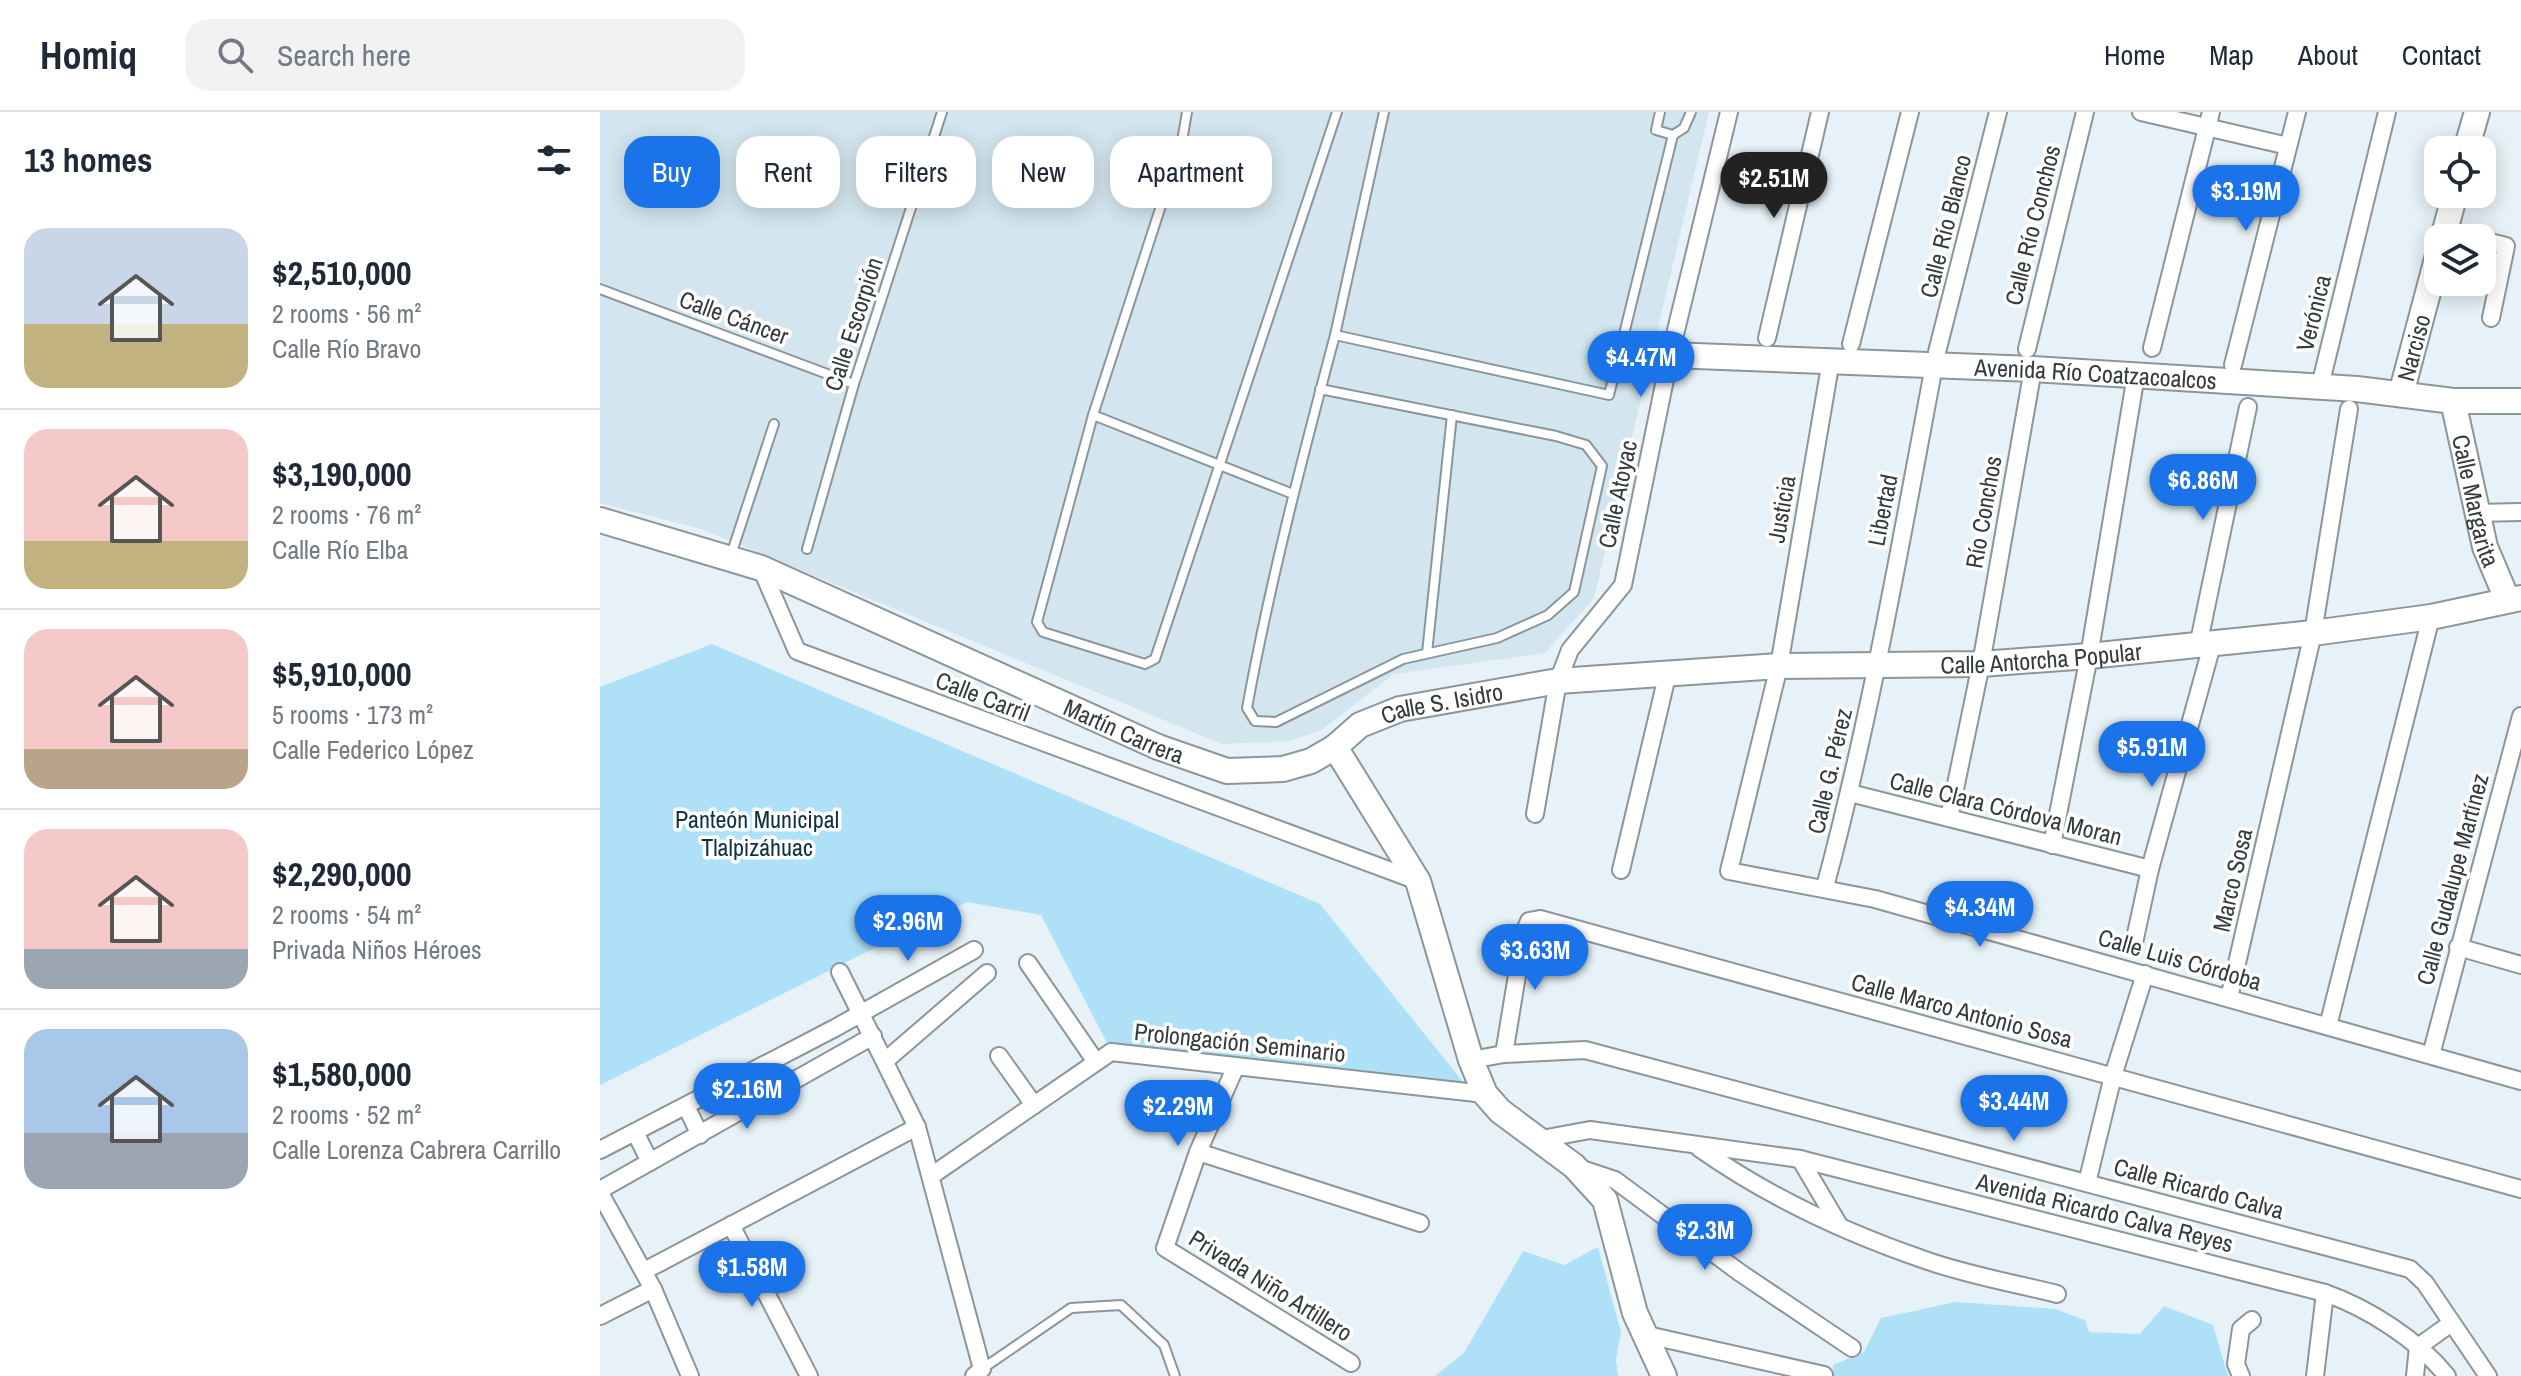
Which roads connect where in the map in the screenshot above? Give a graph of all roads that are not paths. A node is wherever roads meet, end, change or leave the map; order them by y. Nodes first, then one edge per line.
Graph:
1 (942, 112) edge
2 (1187, 112) edge
3 (1337, 112) edge
4 (1384, 112) edge
5 (1660, 112) edge
6 (1691, 112) edge
7 (1729, 112) edge
8 (1820, 112) edge
9 (1910, 112) edge
10 (1998, 112) edge
11 (2085, 112) edge
12 (2141, 112) edge
13 (2297, 112) edge
14 (2387, 112) edge
15 (2477, 112) edge
16 (2209, 120) edge
17 (1673, 135) junction
18 (2470, 136) edge
19 (2288, 146) junction
20 (2496, 244) edge
21 (600, 289) edge
22 (2496, 294) edge
23 (2427, 296) edge
24 (2496, 296) edge
25 (2491, 318) dead end
26 (1335, 335) junction
27 (1767, 338) dead end
28 (1851, 344) dead end
29 (2152, 348) dead end
30 (1670, 355) junction
31 (1936, 359) junction
32 (2030, 359) junction
33 (1831, 360) junction
34 (2233, 365) dead end
35 (2136, 375) junction
36 (854, 384) junction
37 (2320, 386) junction
38 (1320, 389) junction
39 (2401, 394) junction
40 (2453, 401) junction
41 (2521, 401) edge
42 (2248, 407) dead end
43 (2349, 409) dead end
44 (1093, 415) junction
45 (1452, 415) junction
46 (774, 424) dead end
47 (1222, 466) junction
48 (1293, 494) junction
49 (2521, 512) edge
50 (2475, 513) junction
51 (600, 520) edge
52 (807, 549) dead end
53 (730, 559) junction
54 (761, 568) junction
55 (2514, 598) edge
56 (2431, 617) junction
57 (2313, 633) junction
58 (2205, 646) junction
59 (1427, 653) junction
60 (2089, 656) junction
61 (1878, 664) junction
62 (1981, 664) junction
63 (1779, 666) junction
64 (1668, 672) junction
65 (1558, 681) junction
66 (2521, 716) edge
67 (1335, 747) junction
68 (1850, 793) junction
69 (1535, 814) dead end
70 (1949, 818) junction
71 (2052, 845) junction
72 (2150, 869) junction
73 (1621, 870) dead end
74 (1729, 871) joint
75 (1418, 881) junction
76 (1825, 887) junction
77 (2134, 943) dead end
78 (2458, 947) junction
79 (974, 950) dead end
80 (1028, 963) dead end
81 (2521, 965) edge
82 (840, 972) dead end
83 (987, 973) dead end
84 (2145, 974) junction
85 (2229, 998) junction
86 (861, 1012) junction
87 (2328, 1026) junction
88 (873, 1036) junction
89 (808, 1042) junction
90 (1504, 1054) junction
91 (2431, 1055) junction
92 (999, 1056) dead end
93 (1471, 1060) junction
94 (885, 1061) junction
95 (1096, 1062) junction
96 (1236, 1066) junction
97 (822, 1067) junction
98 (2113, 1076) junction
99 (2521, 1081) edge
100 (732, 1082) junction
101 (1485, 1094) junction
102 (1034, 1105) junction
103 (686, 1106) junction
104 (747, 1108) junction
105 (917, 1127) junction
106 (635, 1132) junction
107 (700, 1135) junction
108 (1536, 1140) junction
109 (1698, 1147) junction
110 (600, 1150) edge
111 (1198, 1152) junction
112 (1800, 1159) junction
113 (650, 1162) junction
114 (1574, 1166) junction
115 (931, 1176) junction
116 (2087, 1183) junction
117 (2521, 1189) edge
118 (600, 1192) edge
119 (1420, 1223) dead end
120 (731, 1225) junction
121 (1839, 1225) junction
122 (644, 1271) junction
123 (653, 1289) junction
124 (2325, 1293) junction
125 (2057, 1294) dead end
126 (600, 1316) edge
127 (2252, 1320) dead end
128 (2450, 1324) junction
129 (1643, 1334) junction
130 (2418, 1347) junction
131 (1852, 1348) dead end
132 (1351, 1363) dead end
133 (978, 1372) edge
134 (1799, 1373) edge
135 (1824, 1375) edge
136 (690, 1376) edge
137 (809, 1376) edge
138 (1175, 1376) edge
139 (1664, 1376) edge
140 (2241, 1376) edge
141 (2315, 1376) edge
142 (2415, 1376) edge
143 (2447, 1376) edge
144 (2488, 1376) edge

1 - 36 lane, Calle Escorpión
2 - 44 lane
3 - 47 lane
4 - 26 lane
5 - 17 lane
6 - 17 lane
7 - 30 street, Calle Atoyac
8 - 27 street
9 - 28 street
10 - 31 street, Calle Río Blanco
11 - 32 street, Calle Río Conchos
12 - 16 street
13 - 19 street
14 - 37 street, Verónica
15 - 18 main road
16 - 19 street
16 - 29 street
17 - 26 lane
19 - 34 street
20 - 22 street
21 - 36 lane, Calle Cáncer
23 - 39 main road, Narciso
24 - 25 street
26 - 38 lane
30 - 33 main road, Avenida Río Coatzacoalcos
30 - 65 street, Calle Atoyac
31 - 32 main road, Avenida Río Coatzacoalcos
31 - 33 main road, Avenida Río Coatzacoalcos
31 - 61 street, Libertad
32 - 35 main road, Avenida Río Coatzacoalcos
32 - 62 street, Río Conchos
33 - 63 street, Justicia
35 - 37 main road, Avenida Río Coatzacoalcos
35 - 60 street
36 - 52 lane, Calle Escorpión
37 - 39 main road, Avenida Río Coatzacoalcos
38 - 45 lane
38 - 48 lane
39 - 40 main road, Avenida Río Coatzacoalcos
40 - 41 main road, Avenida Río Coatzacoalcos
40 - 50 main road, Calle Margarita
42 - 58 street
43 - 57 street, Marco Sosa
44 - 47 lane
44 - 47 lane
45 - 59 lane
45 - 59 lane
46 - 53 lane
47 - 48 lane
48 - 59 lane
49 - 50 street
50 - 55 main road, Calle Margarita
51 - 53 main road, Martín Carrera
53 - 54 main road, Martín Carrera
54 - 67 main road, Martín Carrera
54 - 75 street, Calle Carril
55 - 56 main road, Calle Antorcha Popular
56 - 57 main road, Calle Antorcha Popular
56 - 87 street
57 - 58 main road, Calle Antorcha Popular
57 - 85 street, Marco Sosa
58 - 60 main road, Calle Antorcha Popular
58 - 72 street
60 - 62 main road, Calle Antorcha Popular
60 - 71 street
61 - 62 main road, Calle Antorcha Popular
61 - 63 main road, Calle Antorcha Popular
61 - 68 street, Calle G. Pérez
62 - 70 street, Río Conchos
63 - 64 main road, Calle Antorcha Popular
63 - 74 street, Justicia
64 - 65 main road, Calle Antorcha Popular
64 - 73 street
65 - 67 main road, Calle S. Isidro
65 - 69 street, Calle Atoyac
66 - 78 street, Calle Gudalupe Martínez
67 - 75 main road
68 - 70 street, Calle Clara Córdova Moran
68 - 76 street, Calle G. Pérez
70 - 71 street, Calle Clara Córdova Moran
71 - 72 street, Calle Clara Córdova Moran
72 - 77 street
74 - 76 street, Calle Luis Córdoba
75 - 93 main road
76 - 84 street, Calle Luis Córdoba
78 - 81 street
78 - 91 street, Calle Gudalupe Martínez
79 - 86 street
80 - 95 street
82 - 86 street
83 - 94 street
84 - 85 street, Calle Luis Córdoba
84 - 98 street
85 - 87 street, Calle Luis Córdoba
86 - 88 street
86 - 89 street
87 - 91 street, Calle Luis Córdoba
88 - 94 street
88 - 97 street
89 - 97 street
89 - 100 street
90 - 93 street, Calle Ricardo Calva
90 - 98 street, Calle Marco Antonio Sosa
90 - 116 street, Calle Ricardo Calva
91 - 99 street, Calle Luis Córdoba
92 - 102 street
93 - 101 main road
94 - 105 street
95 - 96 street, Prolongación Seminario
95 - 102 street, Prolongación Seminario
96 - 101 street, Prolongación Seminario
96 - 111 street
97 - 104 street
98 - 116 street
98 - 117 street, Calle Marco Antonio Sosa
100 - 103 street
100 - 104 street
101 - 108 main road
102 - 115 street, Prolongación Seminario
103 - 106 street
103 - 107 street
104 - 107 street
105 - 115 street
105 - 120 street
106 - 110 street
106 - 113 street
107 - 113 street
108 - 109 street, Avenida Ricardo Calva Reyes
108 - 114 main road
109 - 112 street, Avenida Ricardo Calva Reyes
109 - 121 street
111 - 119 street
111 - 132 street, Privada Niño Artillero
112 - 121 street
112 - 124 street, Avenida Ricardo Calva Reyes
113 - 118 street
114 - 129 main road
114 - 131 street
115 - 133 street
116 - 128 street, Calle Ricardo Calva
118 - 122 street
120 - 122 street
120 - 137 street
121 - 125 street
122 - 123 street
123 - 126 street
123 - 136 street
124 - 130 street, Avenida Ricardo Calva Reyes
124 - 141 street
127 - 140 street
128 - 130 street
128 - 144 street, Calle Ricardo Calva
129 - 134 street
129 - 139 main road
130 - 142 street
130 - 143 street, Avenida Ricardo Calva Reyes
133 - 138 lane
134 - 135 street

